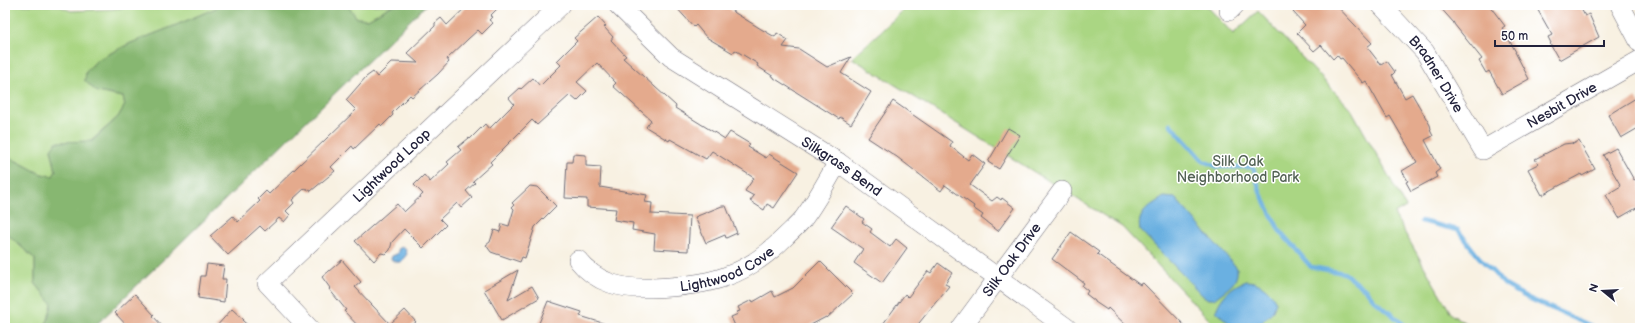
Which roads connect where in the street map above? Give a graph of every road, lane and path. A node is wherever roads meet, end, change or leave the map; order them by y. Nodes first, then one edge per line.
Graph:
1 (561, 5) edge
2 (618, 5) edge
3 (1381, 5) edge
4 (1620, 5) edge
5 (1640, 43) edge
6 (1640, 60) edge
7 (1483, 150) joint
8 (838, 162) junction
9 (1062, 191) dead end
10 (578, 260) dead end
11 (999, 278) junction
12 (309, 328) edge
13 (961, 328) edge
14 (1067, 328) edge

1 - 12 street, Lightwood Loop
2 - 8 street, Silkgrass Bend
3 - 7 street, Bradner Drive
4 - 5 street
6 - 7 street, Nesbit Drive
8 - 10 street, Lightwood Cove
8 - 11 street, Silkgrass Bend
9 - 11 street, Silk Oak Drive
11 - 13 street, Silk Oak Drive
11 - 14 street, Silkgrass Bend

